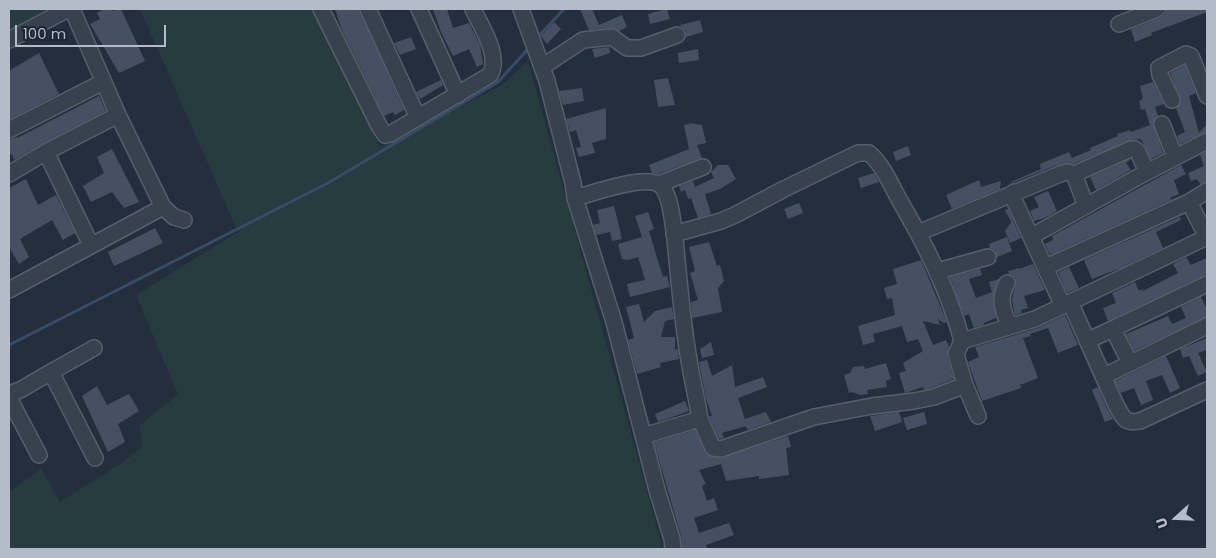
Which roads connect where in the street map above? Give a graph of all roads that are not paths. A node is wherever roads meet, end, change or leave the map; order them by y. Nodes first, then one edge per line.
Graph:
1 (68, 9) edge
2 (72, 9) edge
3 (321, 9) edge
4 (368, 9) edge
5 (419, 9) edge
6 (473, 9) edge
7 (1157, 9) edge
8 (523, 14) edge
9 (1120, 24) dead end
10 (677, 35) dead end
11 (9, 40) edge
12 (541, 64) junction
13 (103, 82) junction
14 (458, 95) junction
15 (1207, 96) edge
16 (1172, 100) dead end
17 (118, 115) junction
18 (418, 118) junction
19 (1162, 124) dead end
20 (9, 130) edge
21 (1207, 141) edge
22 (46, 152) junction
23 (1175, 157) junction
24 (703, 167) dead end
25 (1147, 172) junction
26 (9, 174) edge
27 (1074, 174) junction
28 (659, 184) junction
29 (1207, 191) edge
30 (1014, 192) junction
31 (576, 198) junction
32 (1189, 202) junction
33 (1086, 206) junction
34 (163, 207) junction
35 (184, 220) dead end
36 (918, 233) junction
37 (674, 234) junction
38 (1032, 236) junction
39 (1207, 237) edge
40 (91, 245) junction
41 (988, 257) dead end
42 (1046, 266) junction
43 (938, 271) junction
44 (1007, 282) dead end
45 (10, 285) edge
46 (1205, 289) edge
47 (1066, 304) junction
48 (1010, 326) junction
49 (1207, 326) edge
50 (1113, 330) junction
51 (962, 341) junction
52 (1087, 341) junction
53 (94, 348) dead end
54 (1130, 363) junction
55 (51, 372) junction
56 (1104, 376) junction
57 (965, 385) junction
58 (1207, 390) edge
59 (9, 394) edge
60 (9, 398) edge
61 (978, 416) dead end
62 (700, 420) junction
63 (643, 436) junction
64 (39, 455) dead end
65 (95, 458) dead end
66 (673, 549) edge

1 - 11 street
2 - 13 street
3 - 18 street
4 - 18 street
5 - 14 street
6 - 14 street
7 - 9 street
8 - 12 street
10 - 12 street
12 - 31 street
13 - 17 street
13 - 20 street
14 - 18 street
15 - 16 street
17 - 22 street
17 - 34 street
19 - 23 street
21 - 23 street
22 - 26 street
22 - 40 street
23 - 25 street
24 - 28 street
25 - 27 street
25 - 33 street
27 - 30 street
27 - 33 street
28 - 31 street
28 - 37 street
29 - 32 street
30 - 36 street
30 - 38 street
31 - 63 street
32 - 39 street
32 - 42 street
33 - 38 street
34 - 35 street
34 - 40 street
36 - 37 street
36 - 43 street
37 - 62 street
38 - 42 street
39 - 47 street
40 - 45 street
41 - 43 street
42 - 47 street
43 - 51 street
44 - 48 street
46 - 50 street
47 - 48 street
47 - 52 street
48 - 51 street
49 - 54 street
50 - 52 street
50 - 54 street
51 - 57 street
52 - 56 street
53 - 55 street
54 - 56 street
55 - 59 street
55 - 65 street
56 - 58 street
57 - 61 street
57 - 62 street
60 - 64 street
62 - 63 street
63 - 66 street

